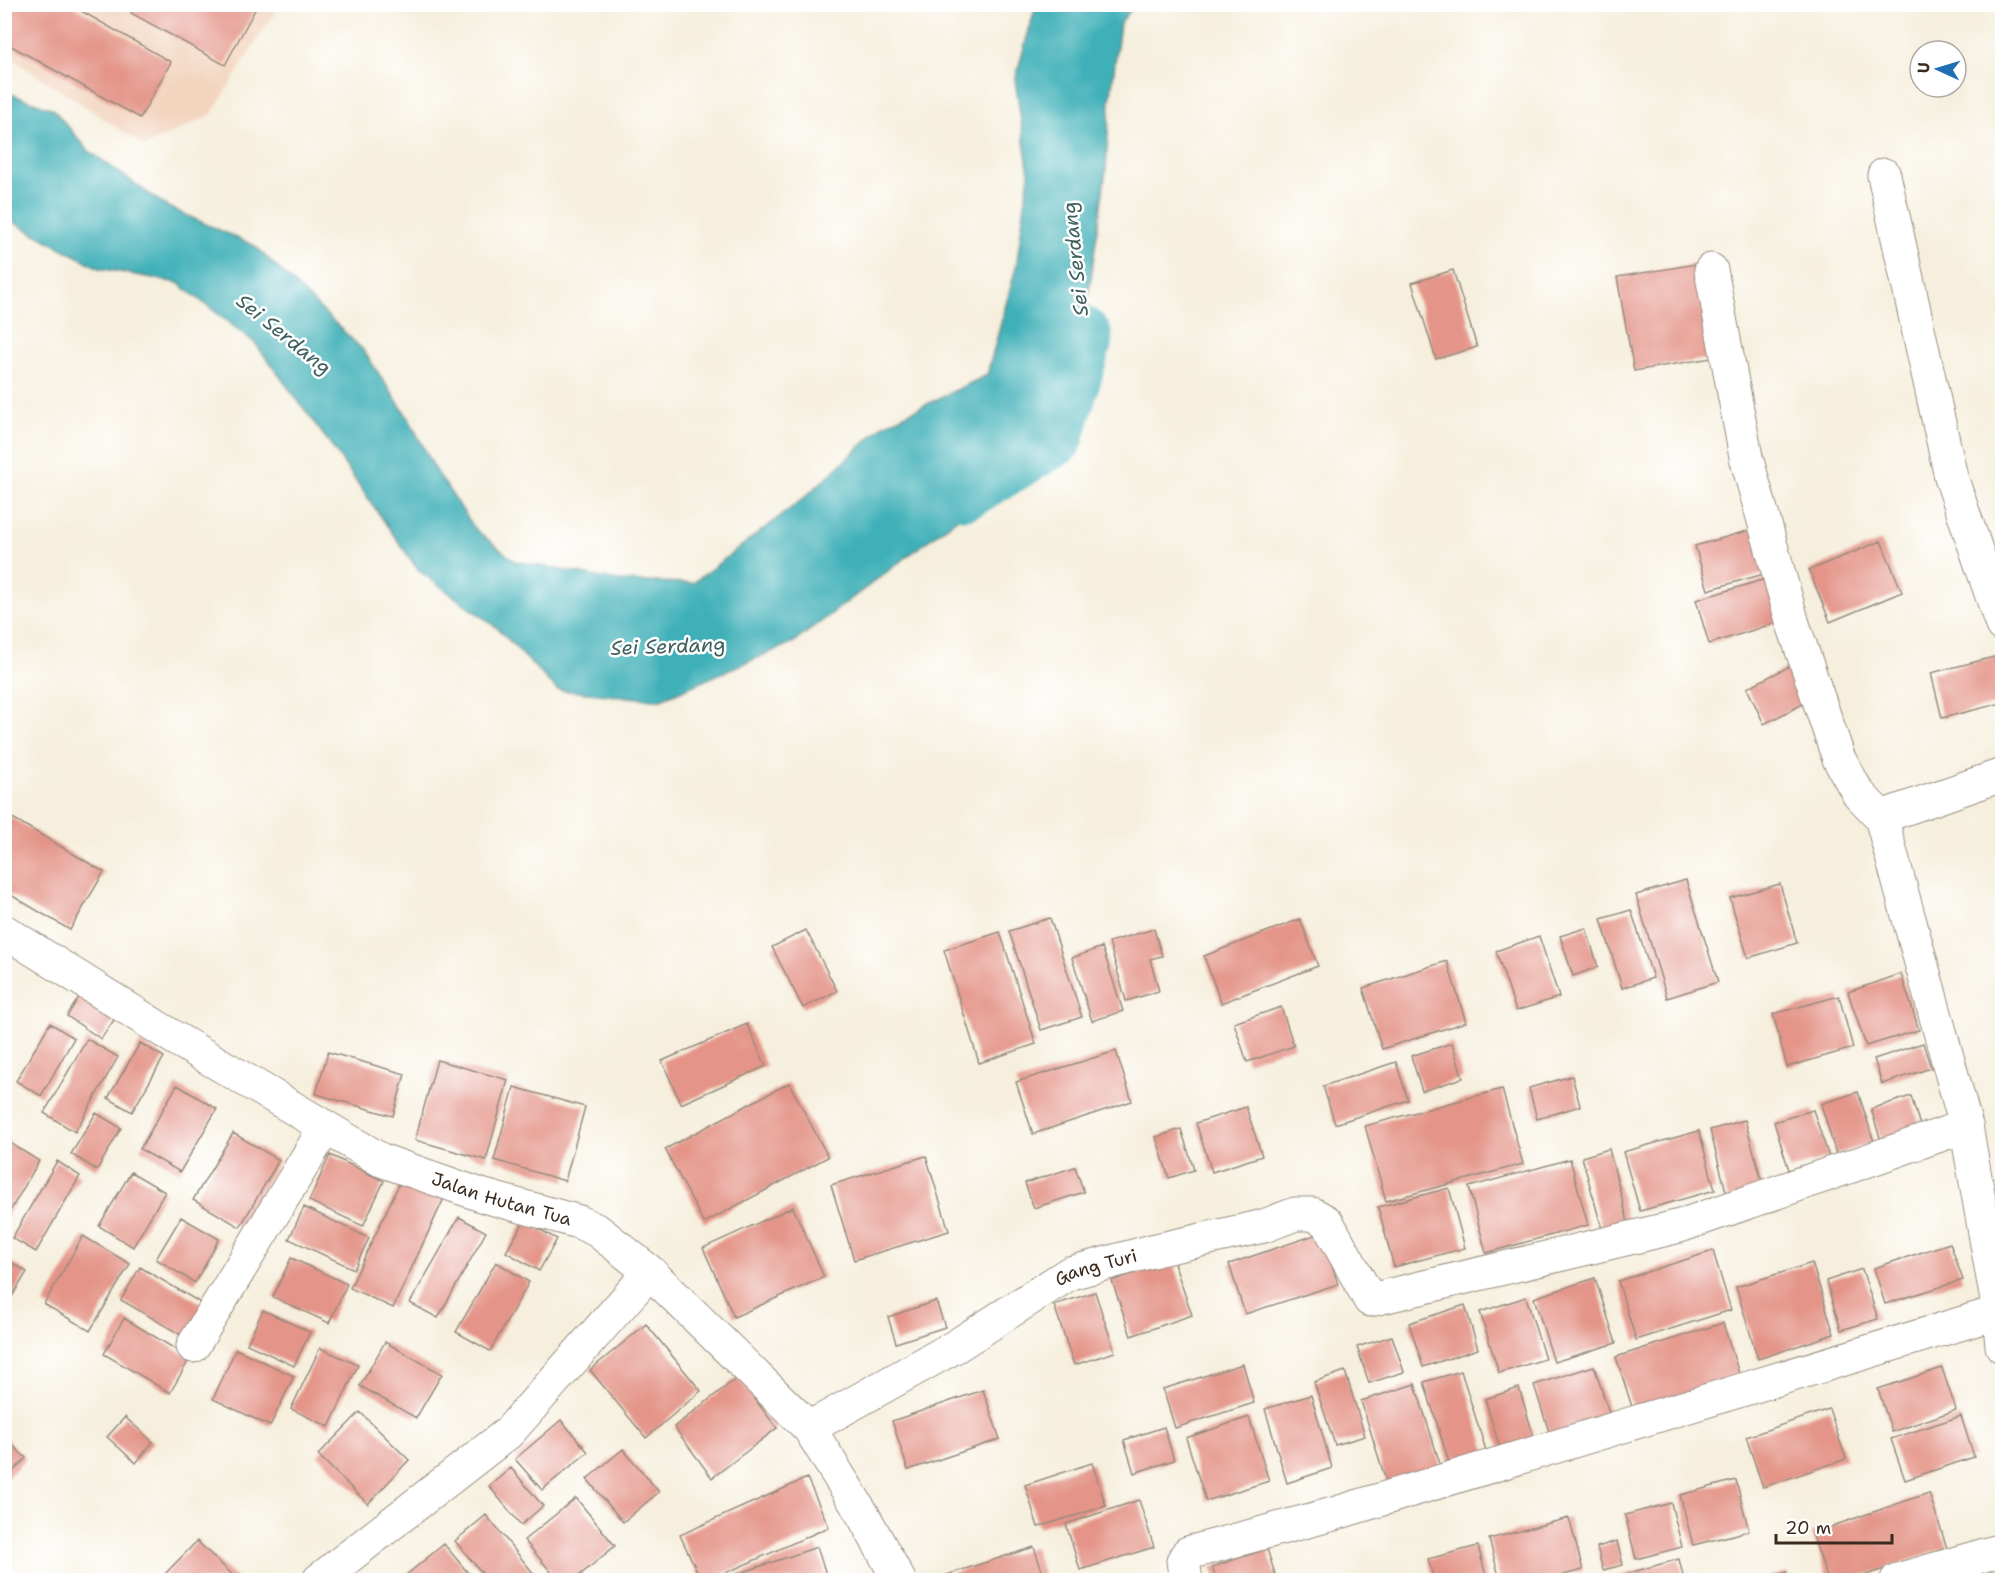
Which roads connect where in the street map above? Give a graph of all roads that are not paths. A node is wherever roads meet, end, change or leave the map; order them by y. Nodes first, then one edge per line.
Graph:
1 (1884, 175) dead end
2 (1711, 270) dead end
3 (2002, 625) edge
4 (2002, 775) edge
5 (1881, 817) junction
6 (4, 931) edge
7 (1966, 1126) junction
8 (325, 1128) junction
9 (650, 1272) junction
10 (2000, 1312) junction
11 (194, 1346) dead end
12 (2002, 1346) edge
13 (808, 1428) junction
14 (2002, 1550) edge
15 (319, 1581) edge
16 (899, 1581) edge
17 (1186, 1581) edge
18 (1897, 1581) edge

1 - 3 street
2 - 5 street
4 - 5 street
5 - 7 street
6 - 8 street, Jalan Hutan Tua
7 - 10 street
7 - 13 street, Gang Turi
8 - 9 street, Jalan Hutan Tua
8 - 11 street
9 - 13 street, Jalan Hutan Tua
9 - 15 street
10 - 12 street
10 - 17 street
13 - 16 street, Jalan Hutan Tua
14 - 18 street

